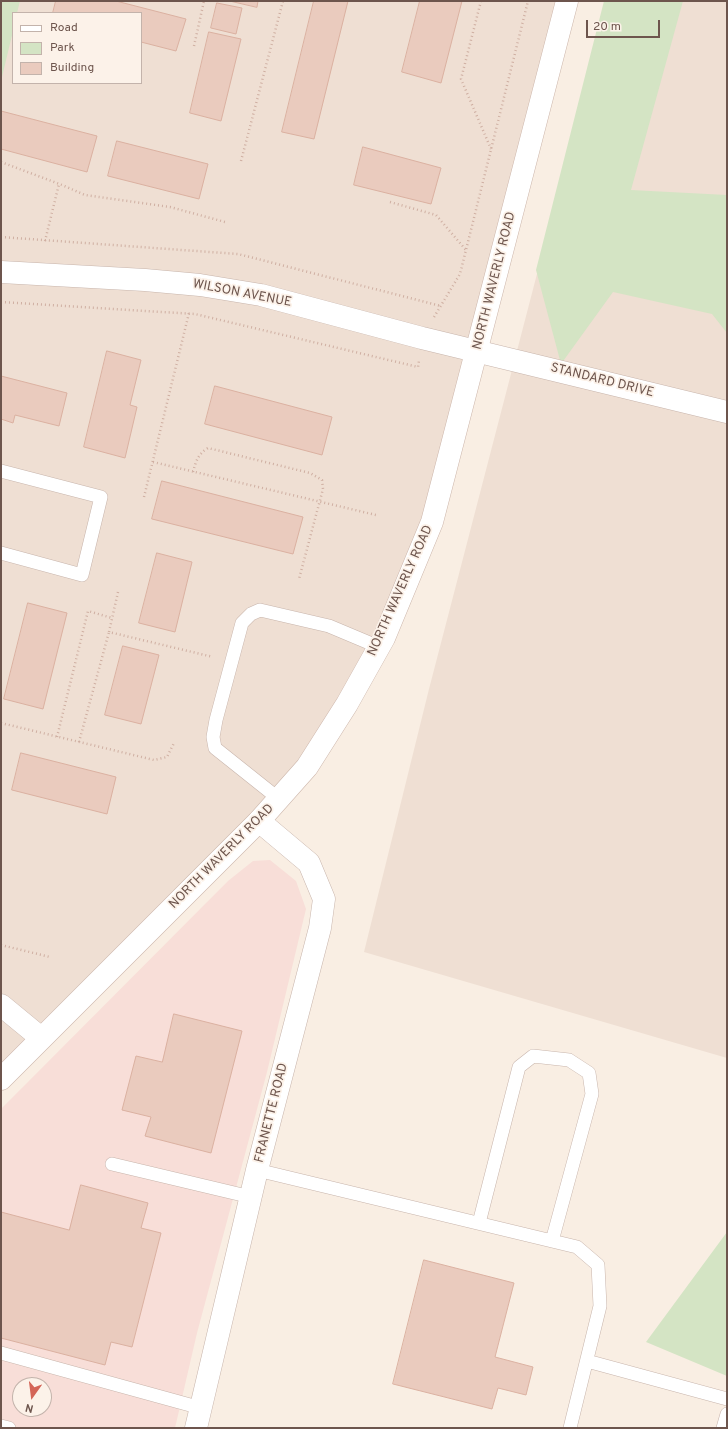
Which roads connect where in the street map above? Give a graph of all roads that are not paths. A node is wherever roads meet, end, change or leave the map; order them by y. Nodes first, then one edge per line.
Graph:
1 (567, 1) edge
2 (1, 272) edge
3 (477, 351) junction
4 (727, 412) edge
5 (1, 471) edge
6 (1, 553) edge
7 (379, 647) junction
8 (278, 799) junction
9 (259, 821) junction
10 (1, 1005) edge
11 (41, 1038) junction
12 (1, 1078) edge
13 (112, 1164) dead end
14 (257, 1170) junction
15 (251, 1197) junction
16 (479, 1223) junction
17 (552, 1241) junction
18 (1, 1353) edge
19 (587, 1361) junction
20 (727, 1399) edge
21 (727, 1414) edge
22 (198, 1418) edge
23 (570, 1428) edge
24 (723, 1428) edge

1 - 3 street, NORTH WAVERLY ROAD
2 - 3 street, WILSON AVENUE
3 - 4 street, STANDARD DRIVE
3 - 7 street, NORTH WAVERLY ROAD
5 - 6 lane
7 - 8 street, NORTH WAVERLY ROAD
7 - 8 lane
8 - 9 street, NORTH WAVERLY ROAD
9 - 11 street, NORTH WAVERLY ROAD
9 - 14 street, FRANETTE ROAD
10 - 11 street
11 - 12 street, NORTH WAVERLY ROAD
13 - 15 lane
14 - 15 street, FRANETTE ROAD
14 - 16 lane
15 - 22 street, FRANETTE ROAD
16 - 17 lane
16 - 17 lane
17 - 19 lane
18 - 22 lane
19 - 20 lane
19 - 23 lane
21 - 24 lane

